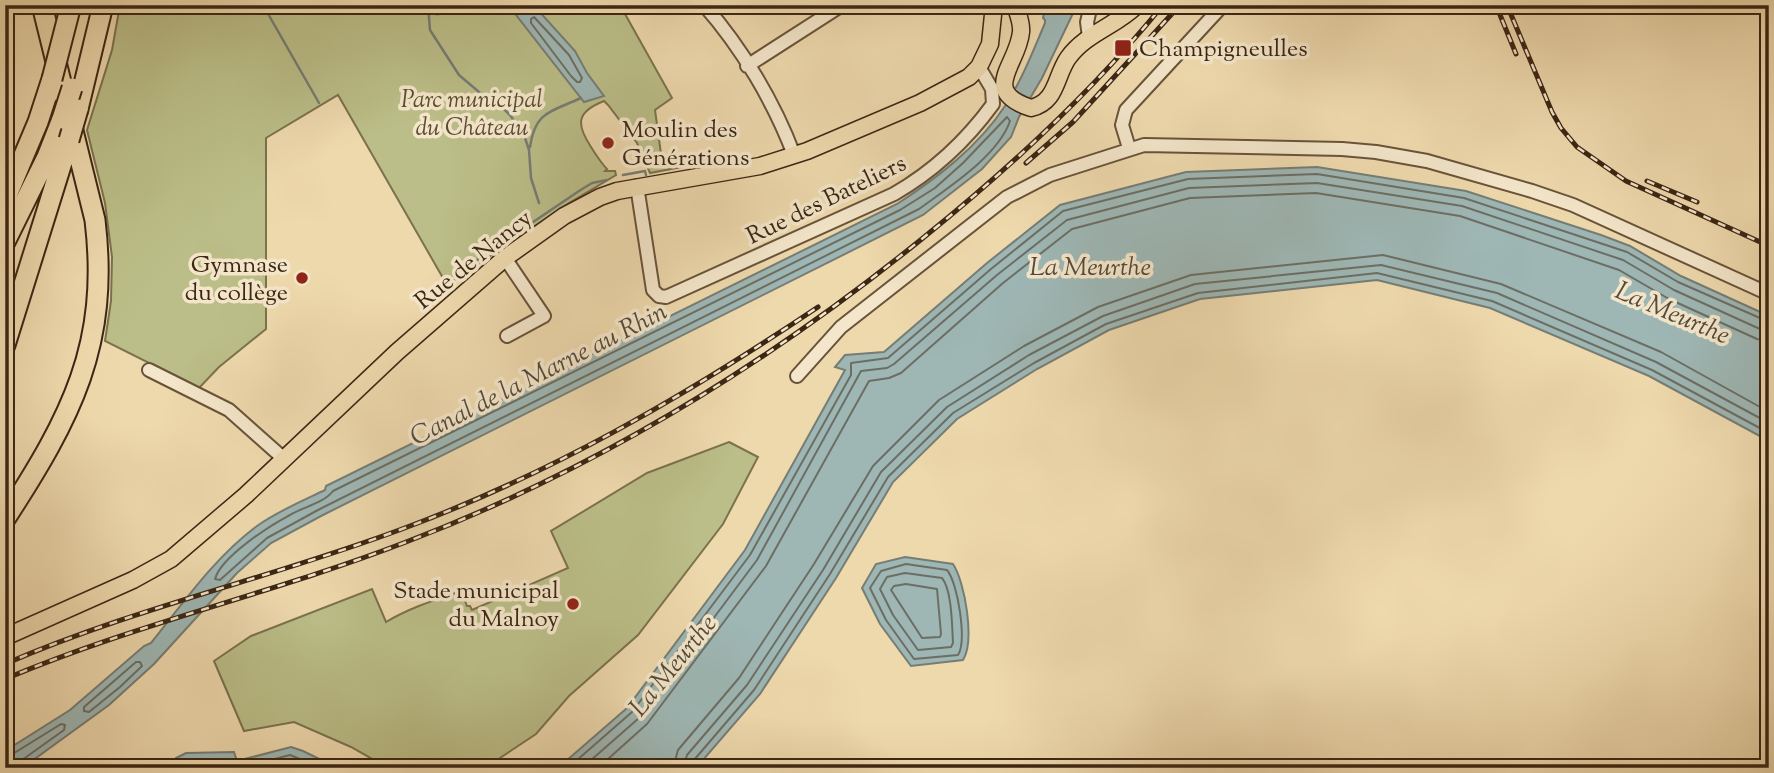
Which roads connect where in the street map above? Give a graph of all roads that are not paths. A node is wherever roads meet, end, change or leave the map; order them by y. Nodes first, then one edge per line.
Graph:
1 (42, 5) edge
2 (71, 5) edge
3 (93, 5) edge
4 (103, 5) edge
5 (704, 5) edge
6 (842, 5) edge
7 (1091, 5) edge
8 (1137, 5) edge
9 (1223, 5) edge
10 (994, 8) edge
11 (1017, 10) edge
12 (1089, 37) junction
13 (747, 66) junction
14 (979, 66) junction
15 (70, 114) junction
16 (1129, 148) junction
17 (794, 155) junction
18 (637, 186) junction
19 (5, 200) edge
20 (5, 243) edge
21 (505, 258) junction
22 (1769, 294) edge
23 (507, 336) dead end
24 (5, 345) edge
25 (149, 370) dead end
26 (797, 376) dead end
27 (283, 458) junction
28 (5, 519) edge
29 (5, 637) edge

1 - 28 highway
2 - 19 highway, bridge
3 - 15 highway, bridge
4 - 15 highway
5 - 13 street
6 - 13 street
7 - 12 street
8 - 12 main road
9 - 16 street
10 - 11 main road
10 - 14 main road
11 - 12 main road
13 - 17 street
14 - 17 main road, Rue de Nancy
14 - 18 street, Rue des Bateliers
15 - 20 highway
15 - 24 highway, bridge
16 - 22 street
16 - 26 street
17 - 18 main road, Rue de Nancy
18 - 21 main road, Rue de Nancy
21 - 23 street
21 - 27 main road, Rue de Nancy
25 - 27 street
27 - 29 main road, Rue de Nancy

